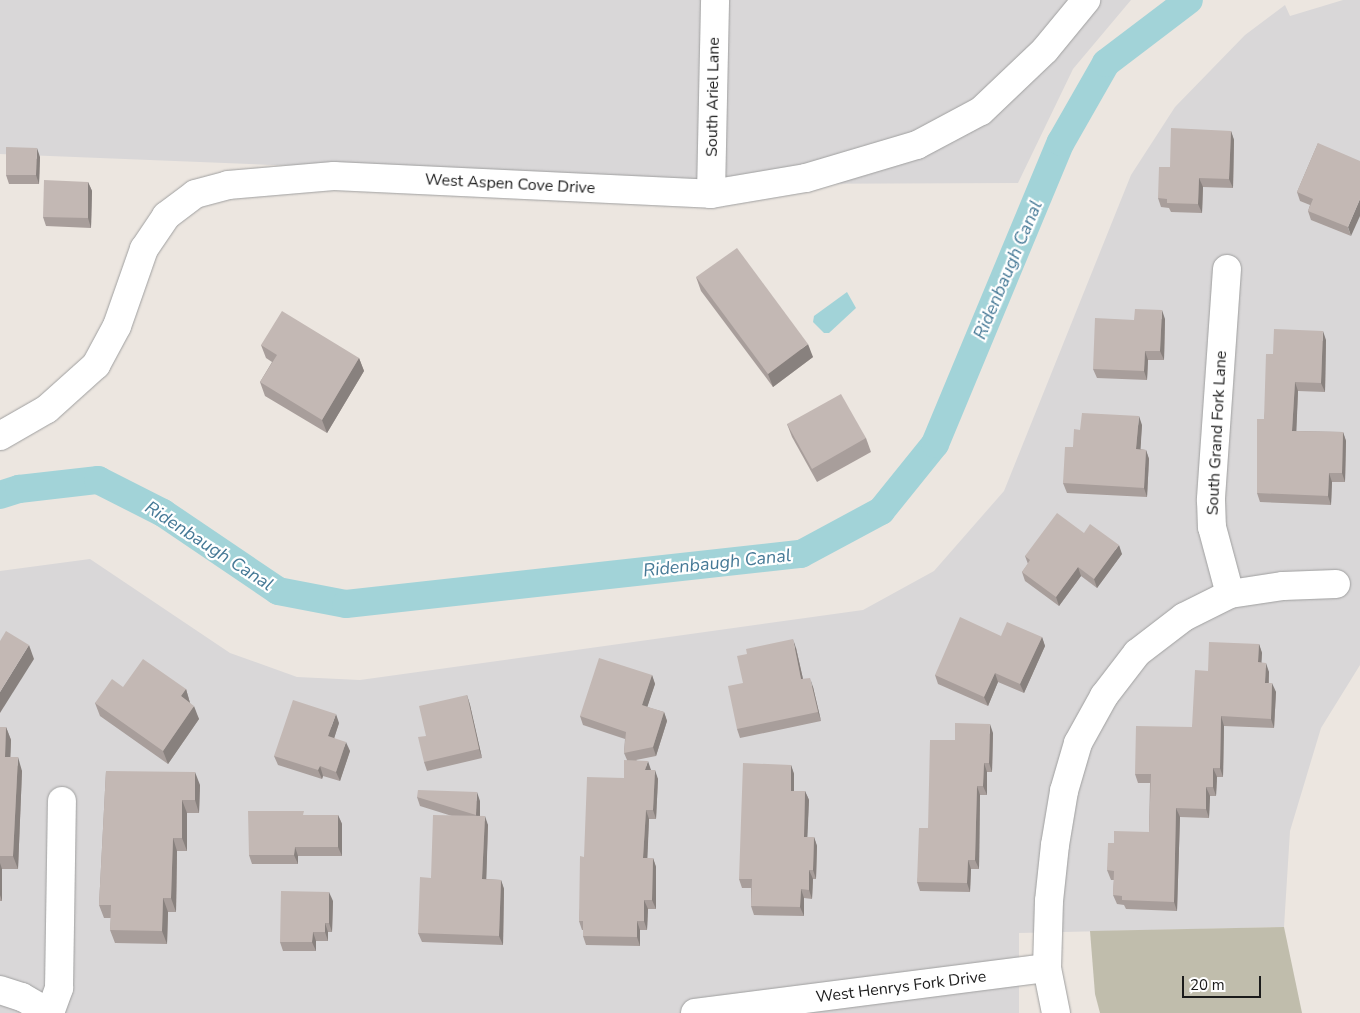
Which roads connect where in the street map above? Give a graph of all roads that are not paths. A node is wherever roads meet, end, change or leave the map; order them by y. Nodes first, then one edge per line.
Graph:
1 (715, 0) edge
2 (1086, 0) edge
3 (711, 194) junction
4 (1227, 269) dead end
5 (0, 436) edge
6 (1336, 584) dead end
7 (1230, 594) junction
8 (62, 801) dead end
9 (1047, 968) junction
10 (0, 990) edge
11 (50, 1013) edge
12 (695, 1013) edge
13 (1056, 1013) edge

1 - 3 street, South Ariel Lane
2 - 3 street, West Aspen Cove Drive
3 - 5 street, West Aspen Cove Drive
4 - 7 street, South Grand Fork Lane
6 - 7 street
7 - 9 street
8 - 11 street
9 - 12 street, West Henrys Fork Drive
9 - 13 street
10 - 11 street

